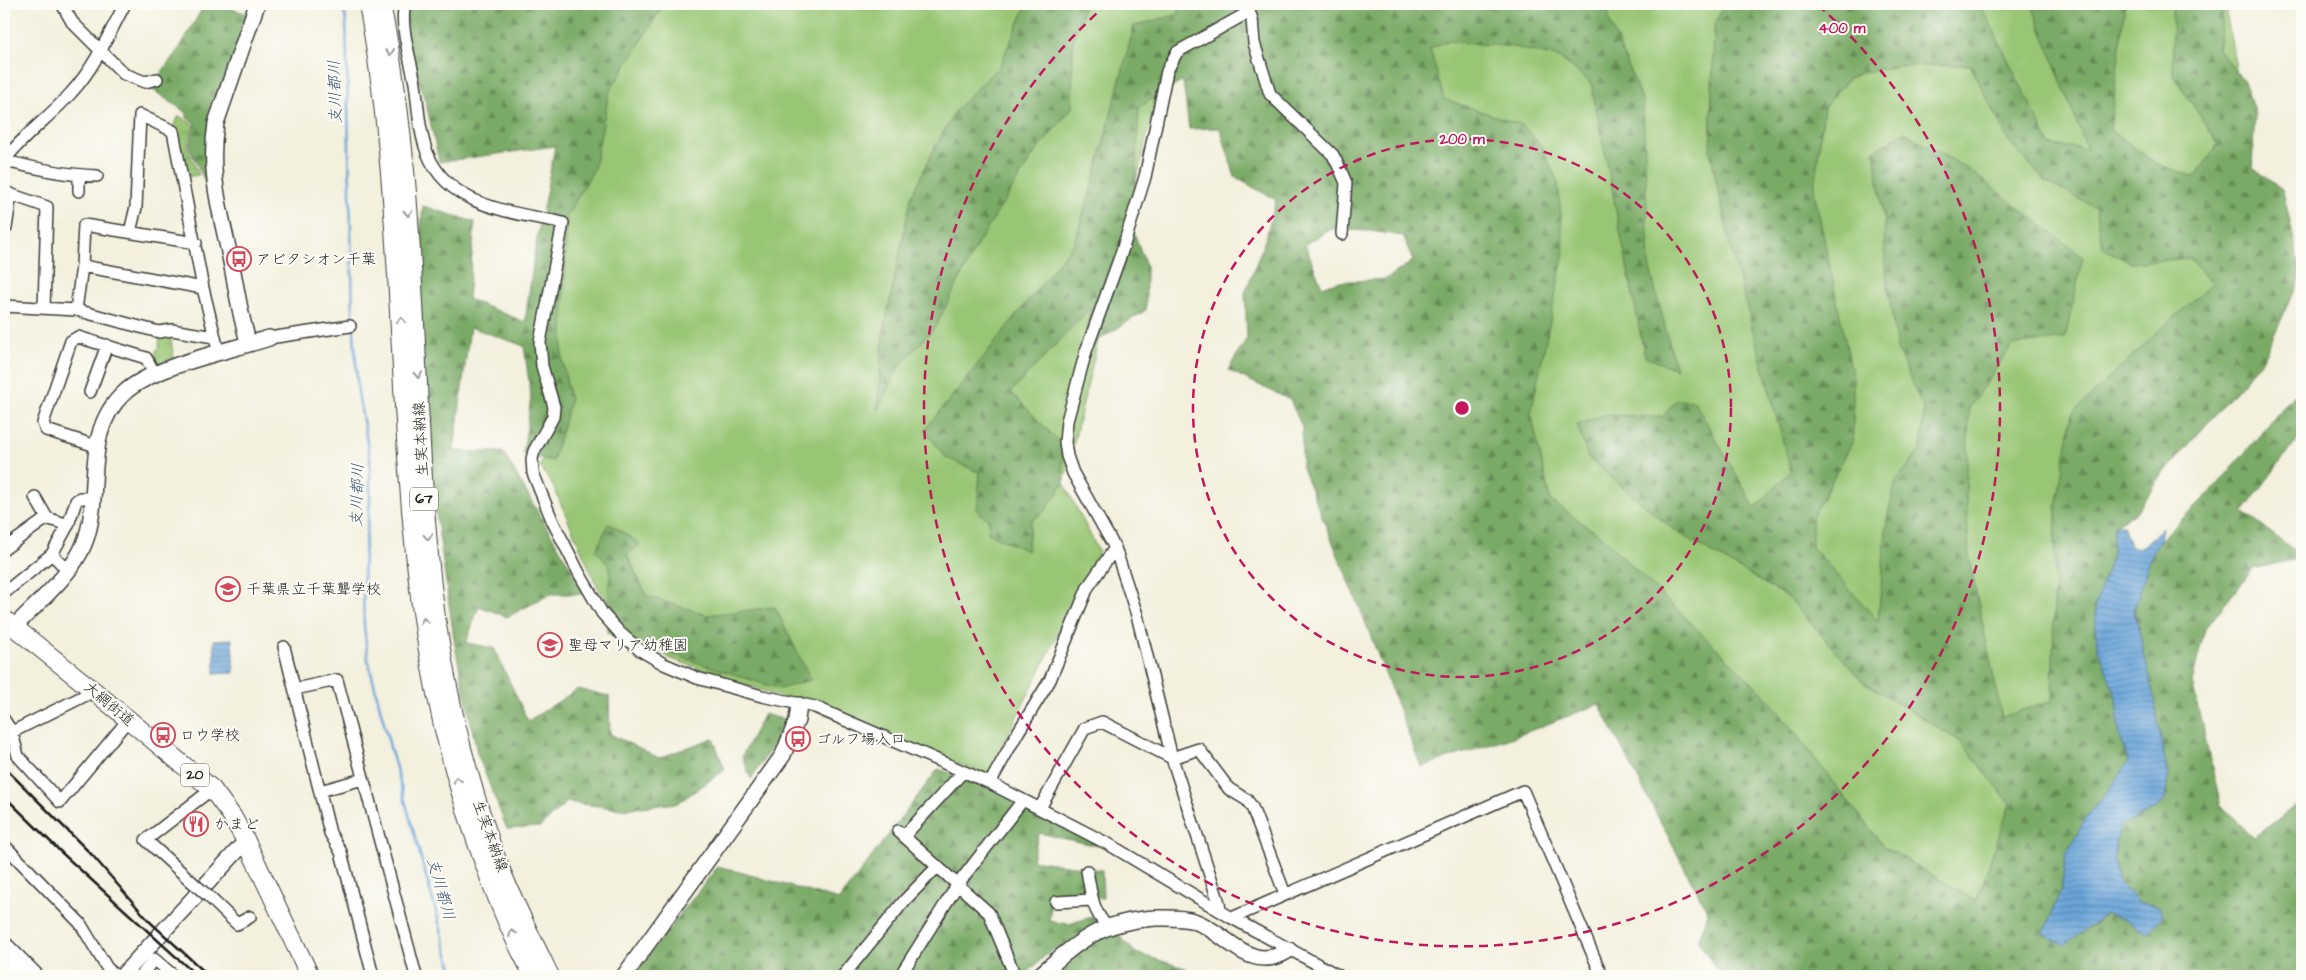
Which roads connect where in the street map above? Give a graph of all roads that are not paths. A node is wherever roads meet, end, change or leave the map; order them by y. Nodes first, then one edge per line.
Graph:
1 (62, 4) edge
2 (125, 4) edge
3 (257, 4) edge
4 (368, 4) edge
5 (381, 4) edge
6 (405, 4) edge
7 (1248, 8) edge
8 (101, 50) junction
9 (156, 79) dead end
10 (4, 161) edge
11 (79, 175) junction
12 (97, 176) dead end
13 (79, 191) dead end
14 (7, 193) edge
15 (6, 228) dead end
16 (130, 232) junction
17 (1342, 234) dead end
18 (196, 243) junction
19 (82, 266) junction
20 (204, 288) junction
21 (4, 306) edge
22 (44, 308) junction
23 (76, 310) junction
24 (350, 326) dead end
25 (214, 337) junction
26 (269, 338) joint
27 (249, 344) junction
28 (107, 345) junction
29 (219, 354) junction
30 (155, 374) junction
31 (90, 392) dead end
32 (96, 446) junction
33 (35, 497) dead end
34 (93, 498) junction
35 (47, 518) junction
36 (68, 526) junction
37 (4, 548) edge
38 (1115, 548) junction
39 (52, 554) junction
40 (68, 571) junction
41 (4, 593) edge
42 (8, 624) edge
43 (284, 646) dead end
44 (294, 689) junction
45 (94, 691) junction
46 (799, 704) junction
47 (4, 720) edge
48 (128, 720) junction
49 (12, 732) junction
50 (1172, 758) junction
51 (963, 772) junction
52 (363, 779) junction
53 (990, 784) junction
54 (212, 790) junction
55 (320, 791) junction
56 (1023, 800) junction
57 (1040, 808) junction
58 (246, 841) junction
59 (4, 845) edge
60 (938, 866) junction
61 (1087, 871) dead end
62 (958, 884) junction
63 (1285, 894) junction
64 (1092, 900) junction
65 (1056, 902) dead end
66 (1220, 911) junction
67 (250, 917) dead end
68 (1232, 918) junction
69 (1107, 926) junction
70 (4, 944) edge
71 (1289, 950) junction
72 (4, 962) edge
73 (104, 972) edge
74 (18, 976) edge
75 (36, 976) edge
76 (116, 976) edge
77 (122, 976) edge
78 (141, 976) edge
79 (174, 976) edge
80 (310, 976) edge
81 (373, 976) edge
82 (416, 976) edge
83 (534, 976) edge
84 (550, 976) edge
85 (624, 976) edge
86 (843, 976) edge
87 (900, 976) edge
88 (1014, 976) edge
89 (1039, 976) edge
90 (1339, 976) edge
91 (1602, 976) edge

1 - 8 street
2 - 8 street
3 - 27 street
83 -> 4 main road, 生実本納線 / 67
5 -> 84 main road, 生実本納線 / 67
6 - 46 street
7 - 17 street
7 - 38 street
8 - 9 street
8 - 10 street
10 - 11 street
11 - 12 street
11 - 13 street
14 - 15 street
14 - 22 street
16 - 18 street
16 - 18 street
16 - 19 street
18 - 20 street
19 - 20 street
19 - 23 street
20 - 25 street
21 - 22 street
22 - 23 street
23 - 25 street
24 - 26 street
25 - 29 street
26 - 27 street
27 - 29 street
28 - 30 street
28 - 31 street
28 - 32 street
29 - 30 street
30 - 32 street
32 - 34 street
33 - 35 street
34 - 36 street
34 - 40 street
35 - 36 street
35 - 37 street
36 - 39 street
38 - 50 street
38 - 53 street
39 - 40 street
39 - 41 street
40 - 42 street
42 - 45 main road, 大網街道 / 20
43 - 44 street
44 - 52 street
44 - 55 street
45 - 48 main road, 大網街道 / 20
45 - 49 street
46 - 51 street
46 - 85 street
47 - 49 street
48 - 49 street
48 - 54 main road, 大網街道 / 20
50 - 57 street
50 - 63 street
50 - 66 street
51 - 53 street
51 - 60 street
52 - 55 street
52 - 82 street
53 - 56 street
54 - 58 main road, 大網街道 / 20
54 - 67 street, bridge
55 - 81 street
56 - 57 street
56 - 62 street
57 - 66 street
58 - 77 street
58 - 80 main road, 大網街道 / 20
59 - 73 street
60 - 62 street
60 - 86 street
61 - 64 street
62 - 87 street
62 - 88 street
63 - 68 street
63 - 91 street
64 - 65 street
64 - 69 street
66 - 68 street
68 - 71 street
69 - 71 street
69 - 89 street
70 - 75 street
71 - 90 street
72 - 74 street
73 - 76 street
78 - 79 street

